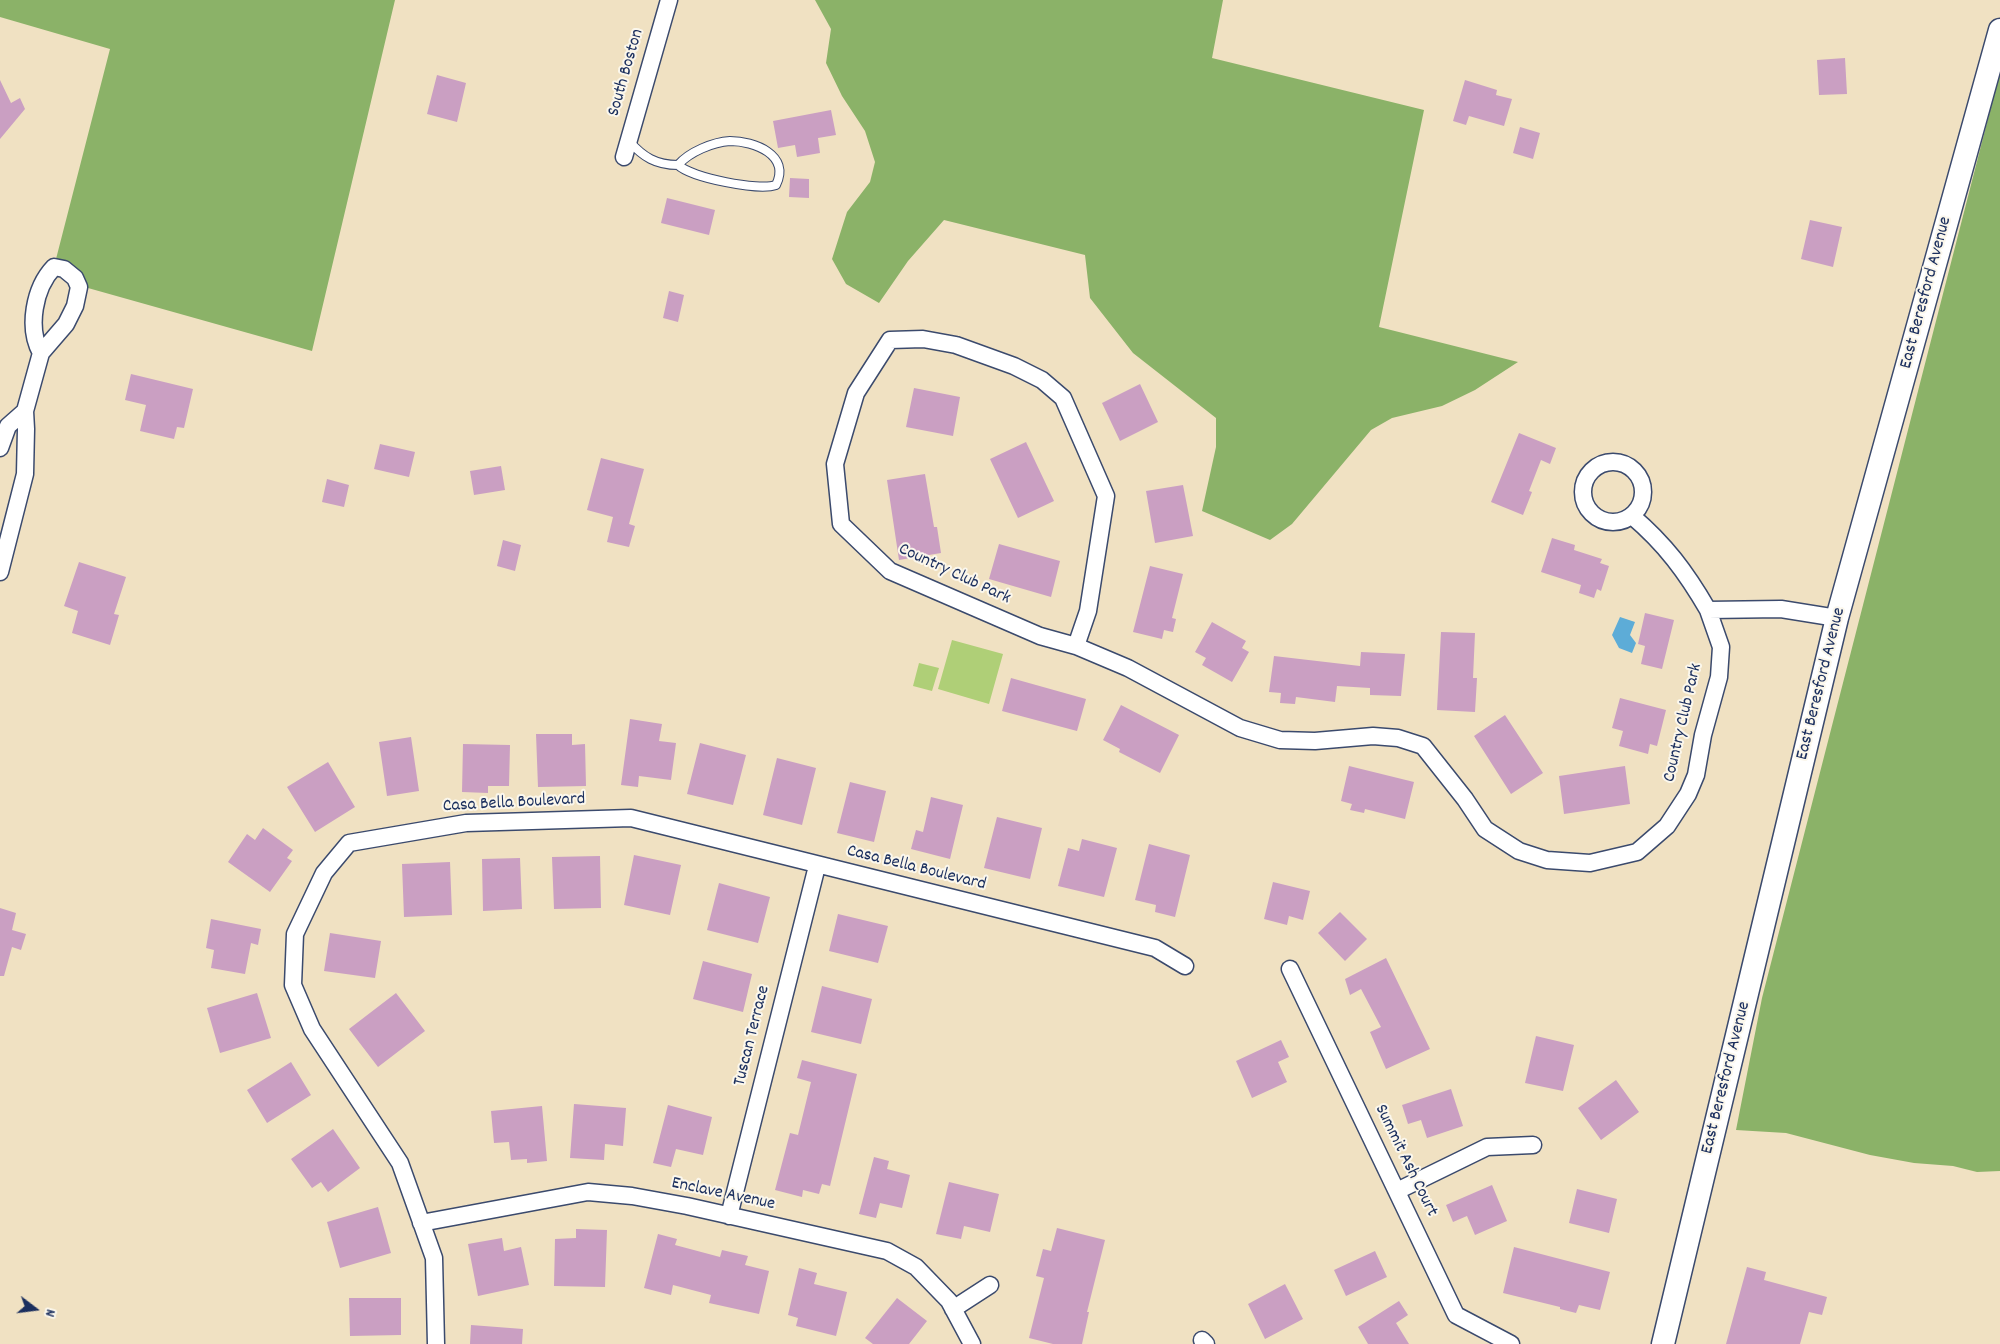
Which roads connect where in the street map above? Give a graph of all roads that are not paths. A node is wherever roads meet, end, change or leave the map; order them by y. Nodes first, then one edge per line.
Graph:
1 (669, 0) edge
2 (2000, 30) edge
3 (627, 149) joint
4 (678, 165) junction
5 (41, 354) junction
6 (25, 411) junction
7 (0, 448) edge
8 (1632, 516) dead end
9 (4, 538) edge
10 (0, 572) edge
11 (1708, 610) junction
12 (1837, 618) junction
13 (1076, 646) junction
14 (817, 866) junction
15 (1185, 966) dead end
16 (1290, 969) dead end
17 (1533, 1145) dead end
18 (1397, 1191) junction
19 (729, 1216) junction
20 (421, 1223) junction
21 (990, 1284) dead end
22 (953, 1309) junction
23 (436, 1344) edge
24 (972, 1344) edge
25 (1511, 1344) edge
26 (1663, 1344) edge

1 - 3 street, South Boston
2 - 12 street, East Beresford Avenue
3 - 4 lane
4 - 4 lane
5 - 5 street
5 - 6 street
6 - 7 street
6 - 9 street
8 - 11 street, Country Club Park
9 - 10 street
11 - 12 street
11 - 13 street, Country Club Park
12 - 26 street, East Beresford Avenue
13 - 13 street, Country Club Park
14 - 15 street, Casa Bella Boulevard
14 - 19 street, Tuscan Terrace
14 - 20 street, Casa Bella Boulevard
16 - 18 street, Summit Ash Court
17 - 18 street
18 - 25 street, Summit Ash Court
19 - 20 street, Enclave Avenue
19 - 22 street, Enclave Avenue
20 - 23 street, Casa Bella Boulevard
21 - 22 street
22 - 24 street, Enclave Avenue

